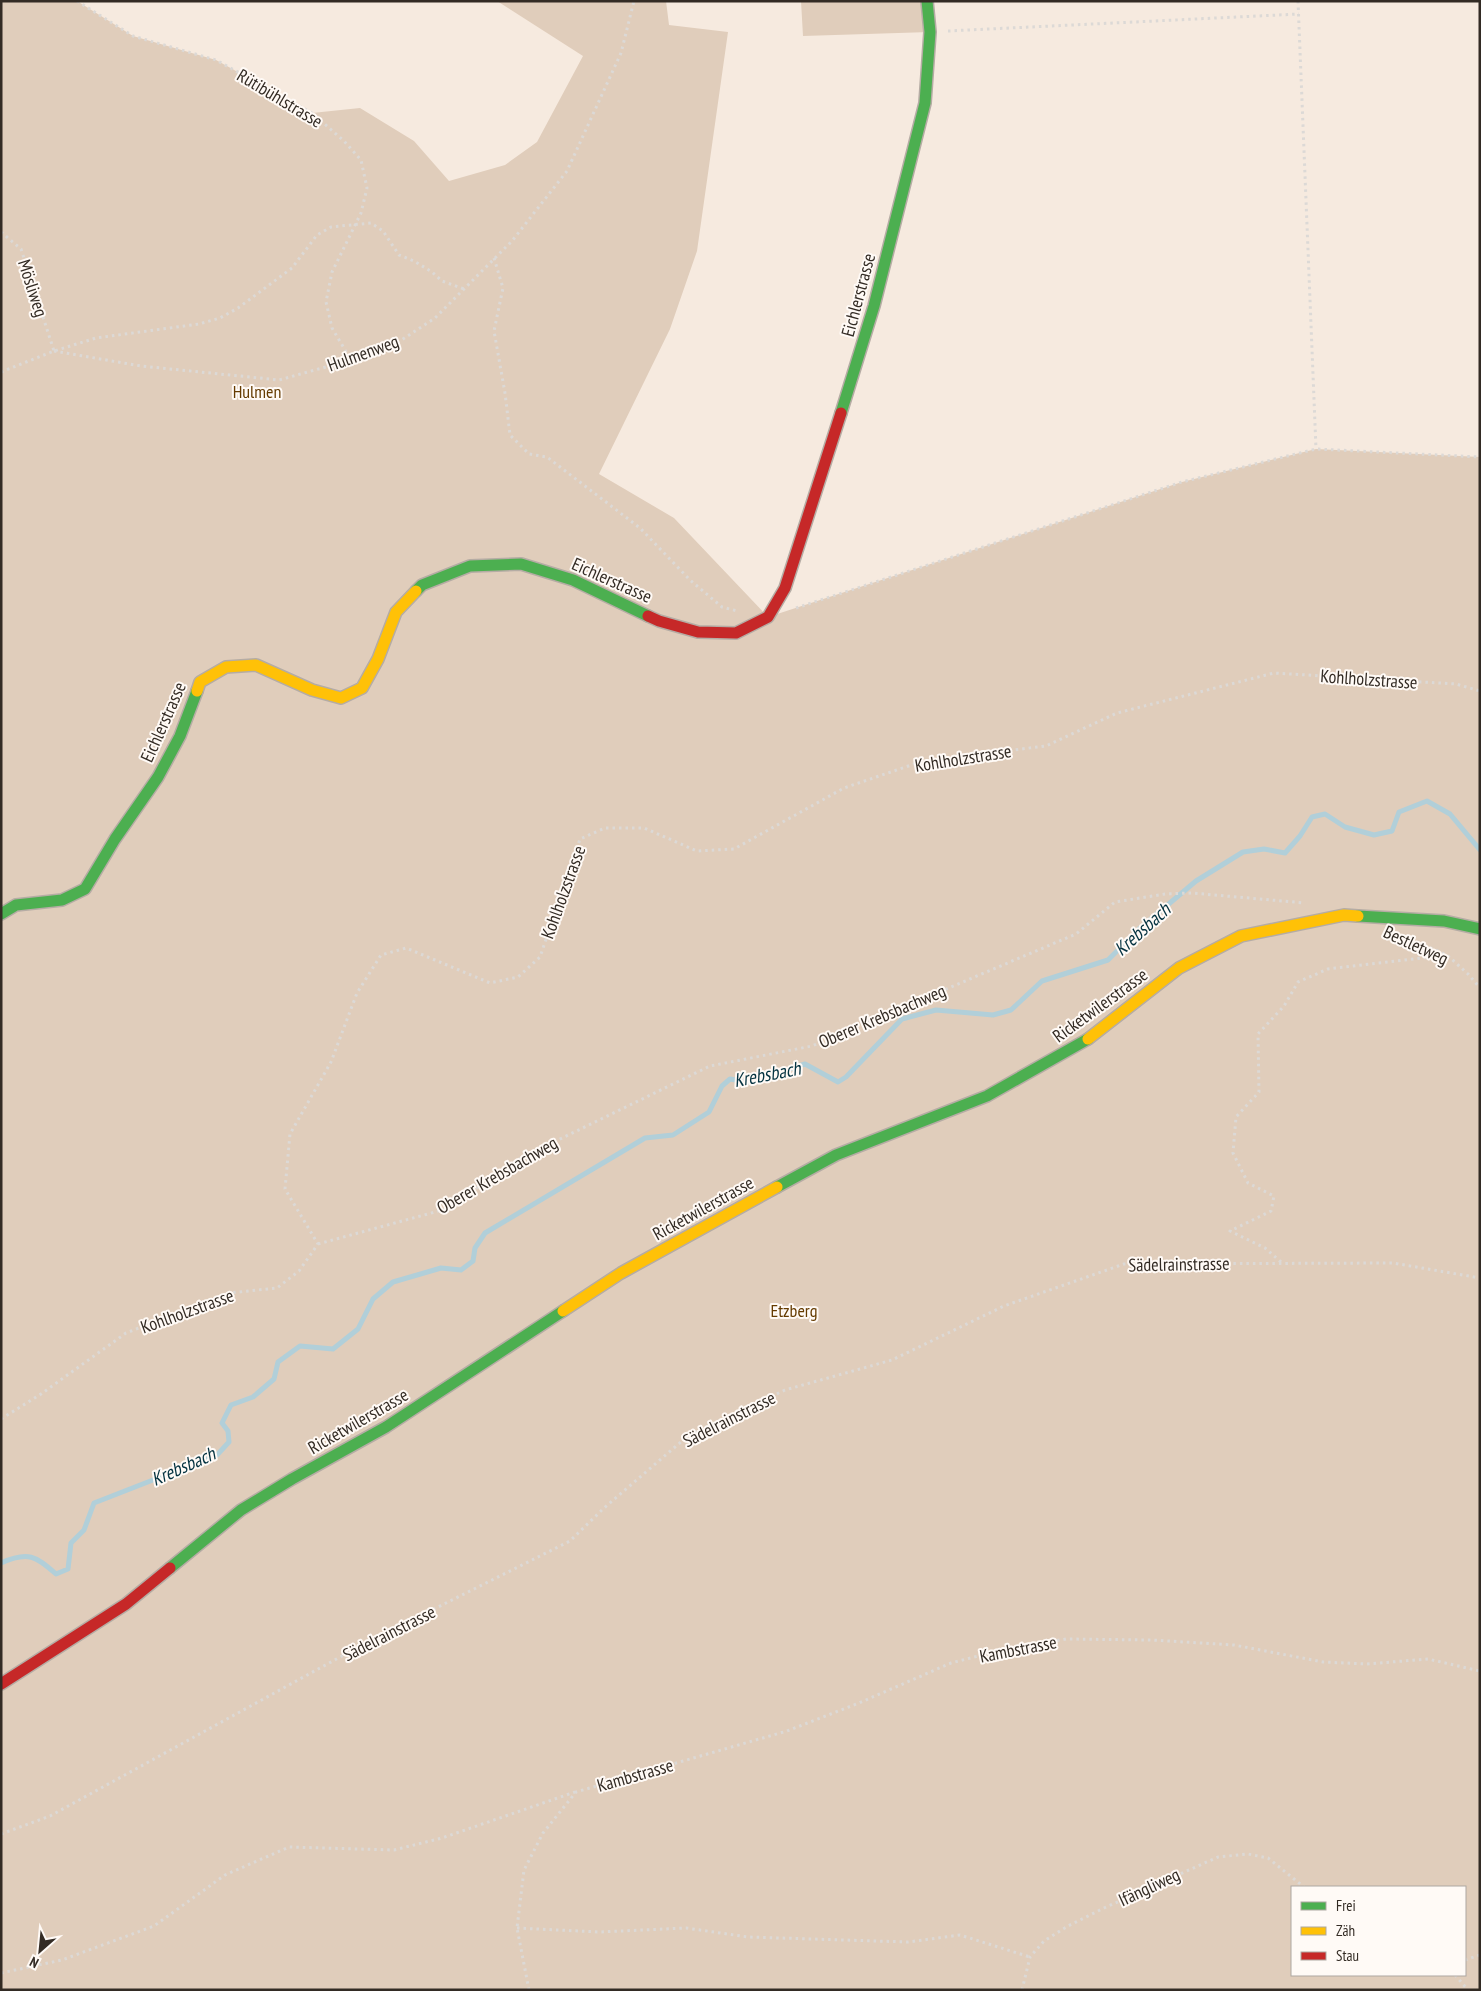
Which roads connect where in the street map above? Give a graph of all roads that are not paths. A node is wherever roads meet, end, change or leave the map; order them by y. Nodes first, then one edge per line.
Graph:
1 (927, 1) edge
2 (1, 914) edge
3 (1480, 929) edge
4 (1, 1684) edge

1 - 2 street, Eichlerstrasse
3 - 4 street, Ricketwilerstrasse

